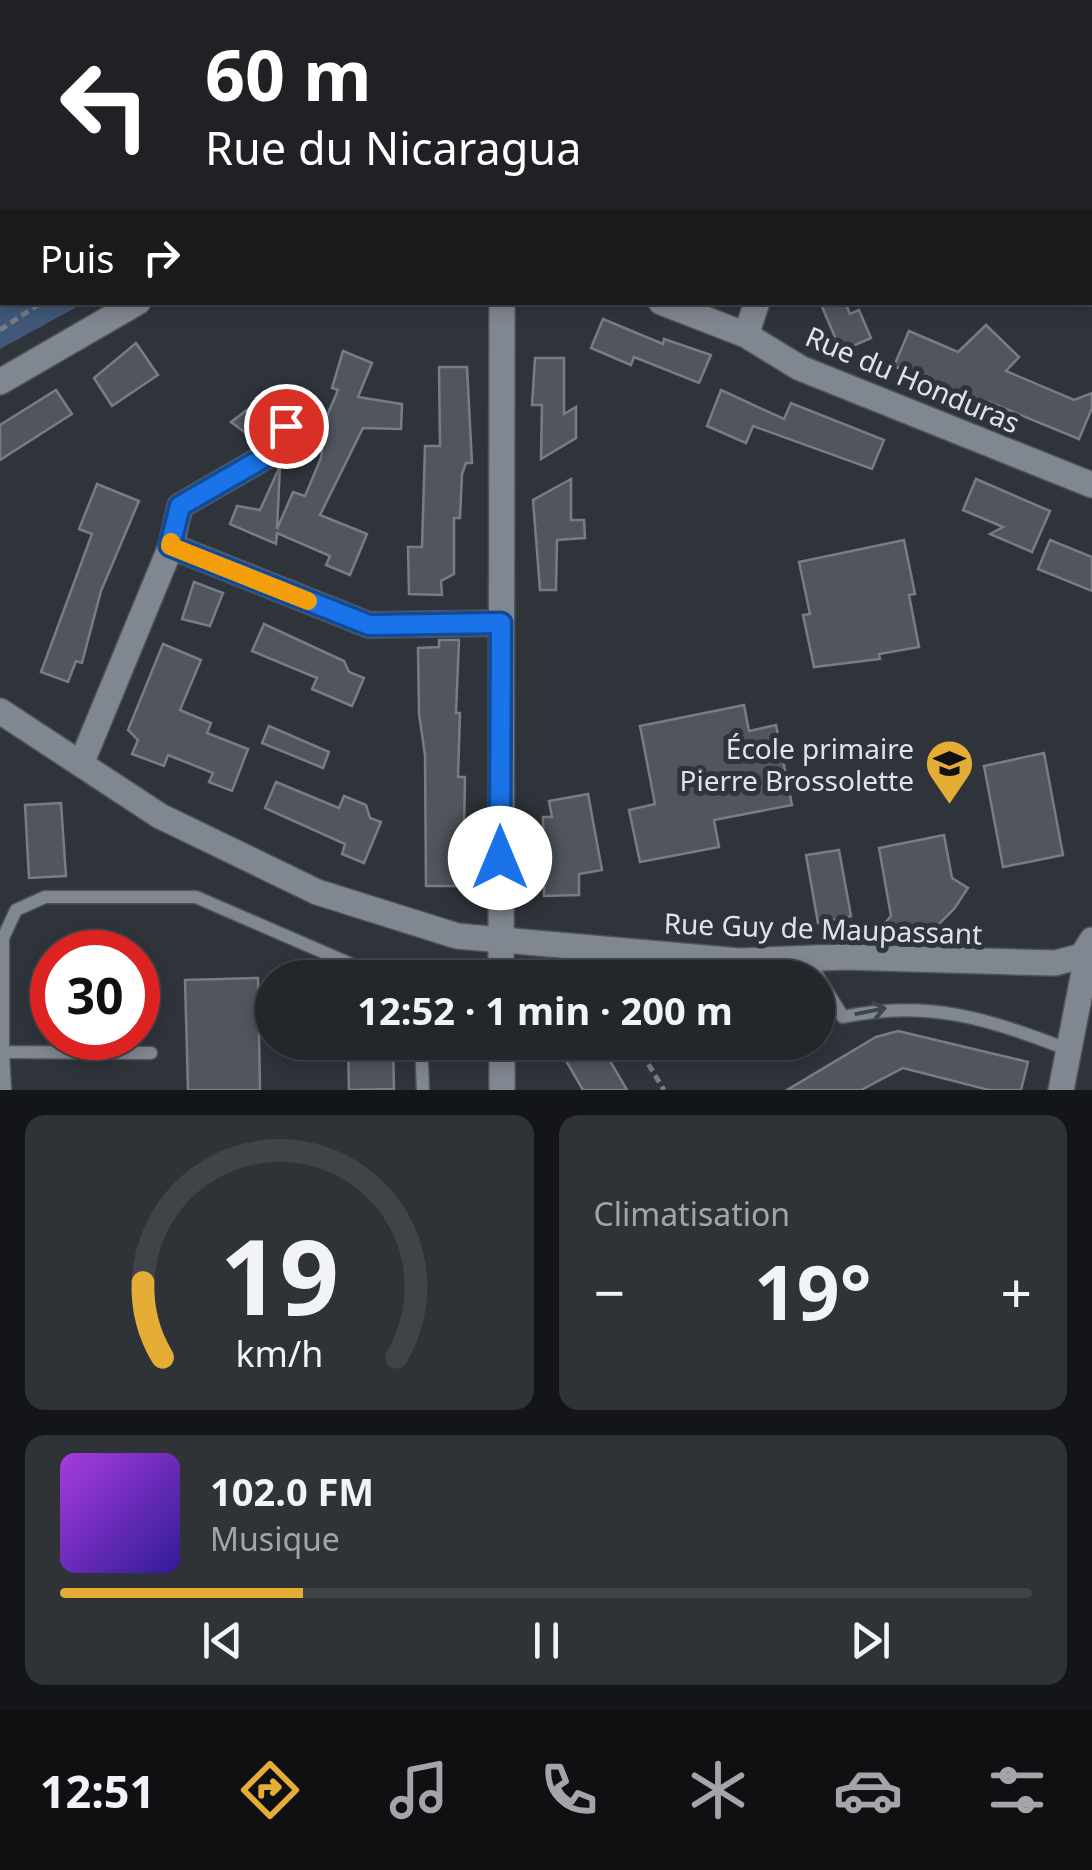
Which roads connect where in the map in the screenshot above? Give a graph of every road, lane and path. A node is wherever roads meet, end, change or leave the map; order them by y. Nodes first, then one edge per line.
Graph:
1 (38, 305) edge
2 (133, 305) edge
3 (502, 305) edge
4 (670, 305) edge
5 (756, 305) edge
6 (0, 330) edge
7 (746, 335) junction
8 (0, 382) edge
9 (286, 426) dead end
10 (1092, 486) edge
11 (170, 546) junction
12 (501, 623) junction
13 (0, 711) edge
14 (81, 764) junction
15 (499, 942) junction
16 (1089, 949) edge
17 (807, 958) junction
18 (341, 960) edge
19 (500, 960) edge
20 (1070, 1050) junction
21 (4, 1052) junction
22 (30, 1052) edge
23 (421, 1060) edge
24 (502, 1060) edge
25 (646, 1060) edge
26 (5, 1090) edge
27 (423, 1090) edge
28 (502, 1090) edge
29 (664, 1090) edge
30 (1061, 1090) edge

1 - 6 path
2 - 8 street
3 - 12 street
4 - 7 street, Rue du Honduras
5 - 7 street
7 - 10 street, Rue du Honduras
9 - 11 street
11 - 12 street
11 - 14 street
12 - 15 street
13 - 14 street, Rue Guy de Maupassant
14 - 15 street, Rue Guy de Maupassant
15 - 17 street, Rue Guy de Maupassant
15 - 19 street
16 - 17 street, Rue Guy de Maupassant
16 - 20 street
17 -> 20 lane
18 - 21 lane
20 - 30 street
21 - 22 lane
21 - 26 lane
23 - 27 lane
24 - 28 street
25 - 29 path

